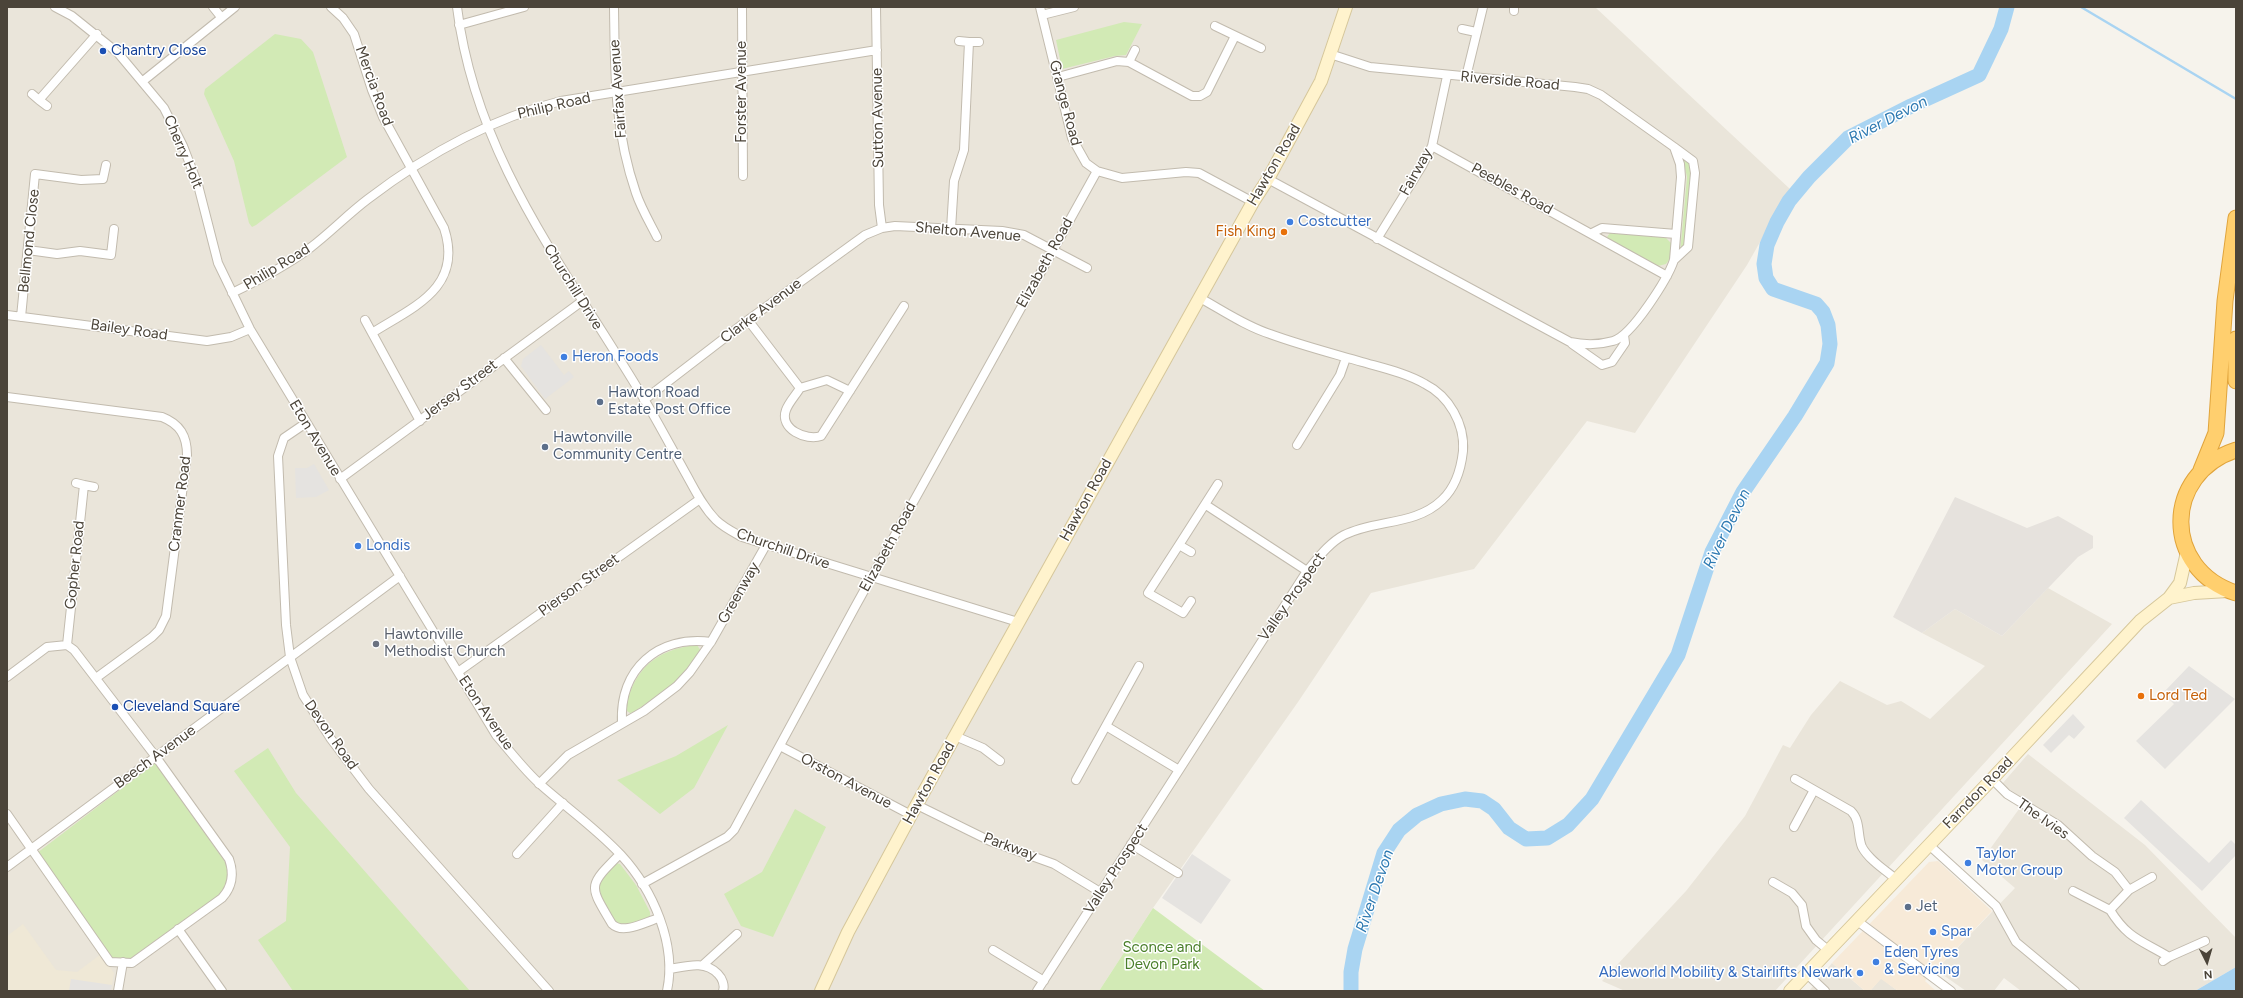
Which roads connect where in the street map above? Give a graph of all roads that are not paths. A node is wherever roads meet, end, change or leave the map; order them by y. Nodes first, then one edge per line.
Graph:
1 (55, 7) edge
2 (213, 7) edge
3 (234, 7) edge
4 (331, 7) edge
5 (457, 7) edge
6 (524, 7) edge
7 (614, 7) edge
8 (742, 7) edge
9 (876, 7) edge
10 (1074, 7) edge
11 (1346, 7) edge
12 (1483, 7) edge
13 (1041, 11) edge
14 (221, 17) junction
15 (459, 25) junction
16 (1215, 26) dead end
17 (1462, 29) dead end
18 (1476, 32) junction
19 (97, 34) junction
20 (1235, 36) junction
21 (959, 41) dead end
22 (969, 42) junction
23 (979, 42) dead end
24 (1261, 48) dead end
25 (877, 50) junction
26 (1135, 50) dead end
27 (1330, 54) junction
28 (1128, 62) junction
29 (743, 71) junction
30 (1447, 76) junction
31 (1058, 77) junction
32 (1466, 77) junction
33 (144, 81) junction
34 (616, 93) junction
35 (32, 94) dead end
36 (39, 100) junction
37 (47, 106) dead end
38 (487, 126) junction
39 (1432, 146) junction
40 (1674, 147) junction
41 (106, 165) dead end
42 (411, 168) junction
43 (1097, 171) junction
44 (743, 176) dead end
45 (1268, 179) junction
46 (1253, 202) junction
47 (2236, 218) edge
48 (882, 228) junction
49 (114, 229) dead end
50 (951, 229) junction
51 (1592, 233) junction
52 (1676, 234) junction
53 (658, 237) dead end
54 (1377, 239) junction
55 (1052, 248) junction
56 (28, 250) junction
57 (1674, 260) junction
58 (1087, 268) dead end
59 (1666, 276) junction
60 (232, 293) junction
61 (1200, 298) junction
62 (581, 302) junction
63 (904, 306) dead end
64 (7, 315) edge
65 (21, 317) junction
66 (365, 320) dead end
67 (748, 320) junction
68 (250, 329) junction
69 (372, 333) junction
70 (1624, 335) junction
71 (2236, 339) edge
72 (1570, 342) junction
73 (504, 358) junction
74 (1346, 358) junction
75 (2236, 381) edge
76 (800, 388) junction
77 (850, 391) junction
78 (7, 397) edge
79 (644, 400) junction
80 (546, 410) dead end
81 (420, 421) junction
82 (306, 423) junction
83 (1297, 446) dead end
84 (2236, 450) edge
85 (2201, 470) junction
86 (340, 480) junction
87 (1218, 484) dead end
88 (94, 487) dead end
89 (700, 499) junction
90 (1206, 505) junction
91 (1179, 544) junction
92 (766, 545) junction
93 (1191, 552) dead end
94 (2187, 552) junction
95 (1307, 571) junction
96 (400, 576) junction
97 (872, 578) junction
98 (2232, 592) edge
99 (2169, 598) junction
100 (1191, 601) dead end
101 (1018, 622) junction
102 (711, 642) junction
103 (66, 645) junction
104 (290, 658) junction
105 (1139, 666) dead end
106 (458, 672) junction
107 (7, 677) edge
108 (96, 678) junction
109 (622, 723) junction
110 (1106, 726) junction
111 (955, 736) junction
112 (780, 746) junction
113 (156, 757) junction
114 (1000, 761) dead end
115 (1179, 770) junction
116 (1992, 779) junction
117 (1076, 780) dead end
118 (1795, 780) dead end
119 (539, 784) junction
120 (1814, 790) junction
121 (563, 803) junction
122 (914, 810) junction
123 (7, 814) edge
124 (1794, 827) dead end
125 (1132, 844) junction
126 (1929, 845) junction
127 (32, 848) junction
128 (517, 854) dead end
129 (620, 854) junction
130 (7, 867) edge
131 (1178, 873) dead end
132 (2152, 877) dead end
133 (1896, 879) junction
134 (1772, 882) dead end
135 (642, 884) junction
136 (2129, 890) junction
137 (2073, 891) dead end
138 (1100, 892) junction
139 (2110, 910) junction
140 (658, 918) junction
141 (1856, 920) junction
142 (178, 929) junction
143 (737, 934) dead end
144 (2205, 941) dead end
145 (992, 950) dead end
146 (1828, 950) junction
147 (123, 962) junction
148 (704, 964) junction
149 (670, 969) junction
150 (1806, 973) junction
151 (1044, 981) junction
152 (118, 991) edge
153 (222, 991) edge
154 (549, 991) edge
155 (668, 991) edge
156 (723, 991) edge
157 (821, 991) edge
158 (1037, 991) edge
159 (1790, 991) edge
160 (1825, 991) edge
161 (1951, 991) edge
162 (2075, 991) edge

1 - 19 street, Cherry Holt
2 - 14 street
3 - 14 street
4 - 42 street, Mercia Road
5 - 15 street, Churchill Drive
6 - 15 street
7 - 34 street, Fairfax Avenue
8 - 29 street, Forster Avenue
9 - 25 street, Sutton Avenue
10 - 13 street
11 - 27 street, Hawton Road
12 - 18 street
13 - 31 street, Grange Road
14 - 33 street
15 - 38 street, Churchill Drive
16 - 20 street
17 - 18 street
18 - 32 street
19 - 33 street, Cherry Holt
19 - 36 street
20 - 24 street
20 - 28 street
21 - 22 street
22 - 23 street
22 - 50 street
25 - 29 street, Philip Road
25 - 48 street, Sutton Avenue
26 - 28 street
27 - 30 street, Riverside Road
27 - 45 street, Hawton Road
28 - 31 street
29 - 34 street, Philip Road
29 - 44 street, Forster Avenue
30 - 32 street, Riverside Road
30 - 39 street, Fairway
31 - 43 street, Grange Road
32 - 40 street, Riverside Road
33 - 60 street, Cherry Holt
34 - 38 street, Philip Road
34 - 53 street, Fairfax Avenue
35 - 36 street
36 - 37 street
38 - 42 street, Philip Road
38 - 62 street, Churchill Drive
39 - 51 street, Peebles Road
39 - 54 street, Fairway
40 - 52 street, Riverside Road
40 - 57 street, Riverside Road
41 - 56 street, Bellmond Close
42 - 60 street, Philip Road
42 - 69 street, Mercia Road
43 - 46 street, Grange Road
43 - 55 street, Elizabeth Road
45 - 46 street, Hawton Road
45 - 54 street, Riverside Road
46 - 61 street, Hawton Road
47 - 85 highway
48 - 50 street, Shelton Avenue
48 - 67 street, Clarke Avenue
49 - 56 street
50 - 55 street, Shelton Avenue
51 - 52 street
51 - 59 street, Peebles Road
52 - 57 street, Riverside Road
54 - 72 street, Riverside Road
55 - 58 street, Shelton Avenue
55 - 97 street, Elizabeth Road
56 - 65 street, Bellmond Close
57 - 59 street, Riverside Road
59 - 70 street, Riverside Road
60 - 68 street, Eton Avenue
61 - 74 street, Valley Prospect
61 - 101 street, Hawton Road
62 - 73 street, Jersey Street
62 - 79 street, Churchill Drive
63 - 77 street
64 - 65 street, Bailey Road
65 - 68 street, Bailey Road
66 - 69 street
67 - 76 street
67 - 79 street, Clarke Avenue
68 - 82 street, Eton Avenue
69 - 81 street
70 - 72 street, Riverside Road
70 - 72 street, Riverside Road
71 - 75 highway
73 - 80 street
73 - 81 street, Jersey Street
74 - 83 street
74 - 95 street, Valley Prospect
76 - 77 street
76 - 77 street
78 - 108 street, Cranmer Road
79 - 89 street, Churchill Drive
81 - 86 street, Jersey Street
82 - 86 street, Eton Avenue
82 - 104 street, Devon Road
84 - 85 highway
85 - 94 highway
86 - 96 street, Eton Avenue
87 - 90 street
88 - 103 street, Gopher Road
89 - 92 street, Churchill Drive
89 - 106 street, Pierson Street
90 - 91 street
90 - 95 street
91 - 93 street
91 - 100 street
92 - 97 street, Churchill Drive
92 - 102 street, Greenway
94 - 98 highway
94 - 99 street, Farndon Road
95 - 115 street, Valley Prospect
96 - 104 street, Beech Avenue
96 - 106 street, Eton Avenue
97 - 101 street, Churchill Drive
97 - 112 street, Elizabeth Road
98 - 99 street, Farndon Road
99 - 116 street, Farndon Road
101 - 111 street, Hawton Road
102 - 109 street, Greenway
102 - 109 street, Greenway
103 - 107 street
103 - 108 street
104 - 113 street, Beech Avenue
104 - 154 street, Devon Road
105 - 110 street
106 - 119 street, Eton Avenue
108 - 113 street
109 - 119 street, Greenway
110 - 115 street
110 - 117 street
111 - 114 street
111 - 122 street, Hawton Road
112 - 122 street, Orston Avenue
112 - 135 street, Elizabeth Road
113 - 127 street, Beech Avenue
113 - 142 street
115 - 125 street, Valley Prospect
116 - 126 street, Farndon Road
116 - 136 street, The Ivies
118 - 120 street
119 - 121 street, Eton Avenue
120 - 124 street
120 - 133 street
121 - 128 street
121 - 129 street, Eton Avenue
122 - 138 street, Parkway
122 - 157 street, Hawton Road
123 - 127 street
125 - 131 street
125 - 138 street, Valley Prospect
126 - 133 street, Farndon Road
126 - 162 street
127 - 130 street, Beech Avenue
127 - 147 street
129 - 135 street, Eton Avenue
129 - 140 street
132 - 136 street
133 - 141 street, Farndon Road
134 - 146 street
135 - 140 street, Eton Avenue
136 - 139 street
137 - 139 street
138 - 151 street, Valley Prospect
139 - 144 street
140 - 149 street, Eton Avenue
141 - 146 street, Farndon Road
141 - 161 street
142 - 147 street
142 - 153 street
143 - 148 street
145 - 151 street
146 - 150 street, Farndon Road
147 - 152 street
148 - 149 street
148 - 156 street
149 - 155 street, Eton Avenue
150 - 159 street, Farndon Road
150 - 160 street
151 - 158 street, Valley Prospect

